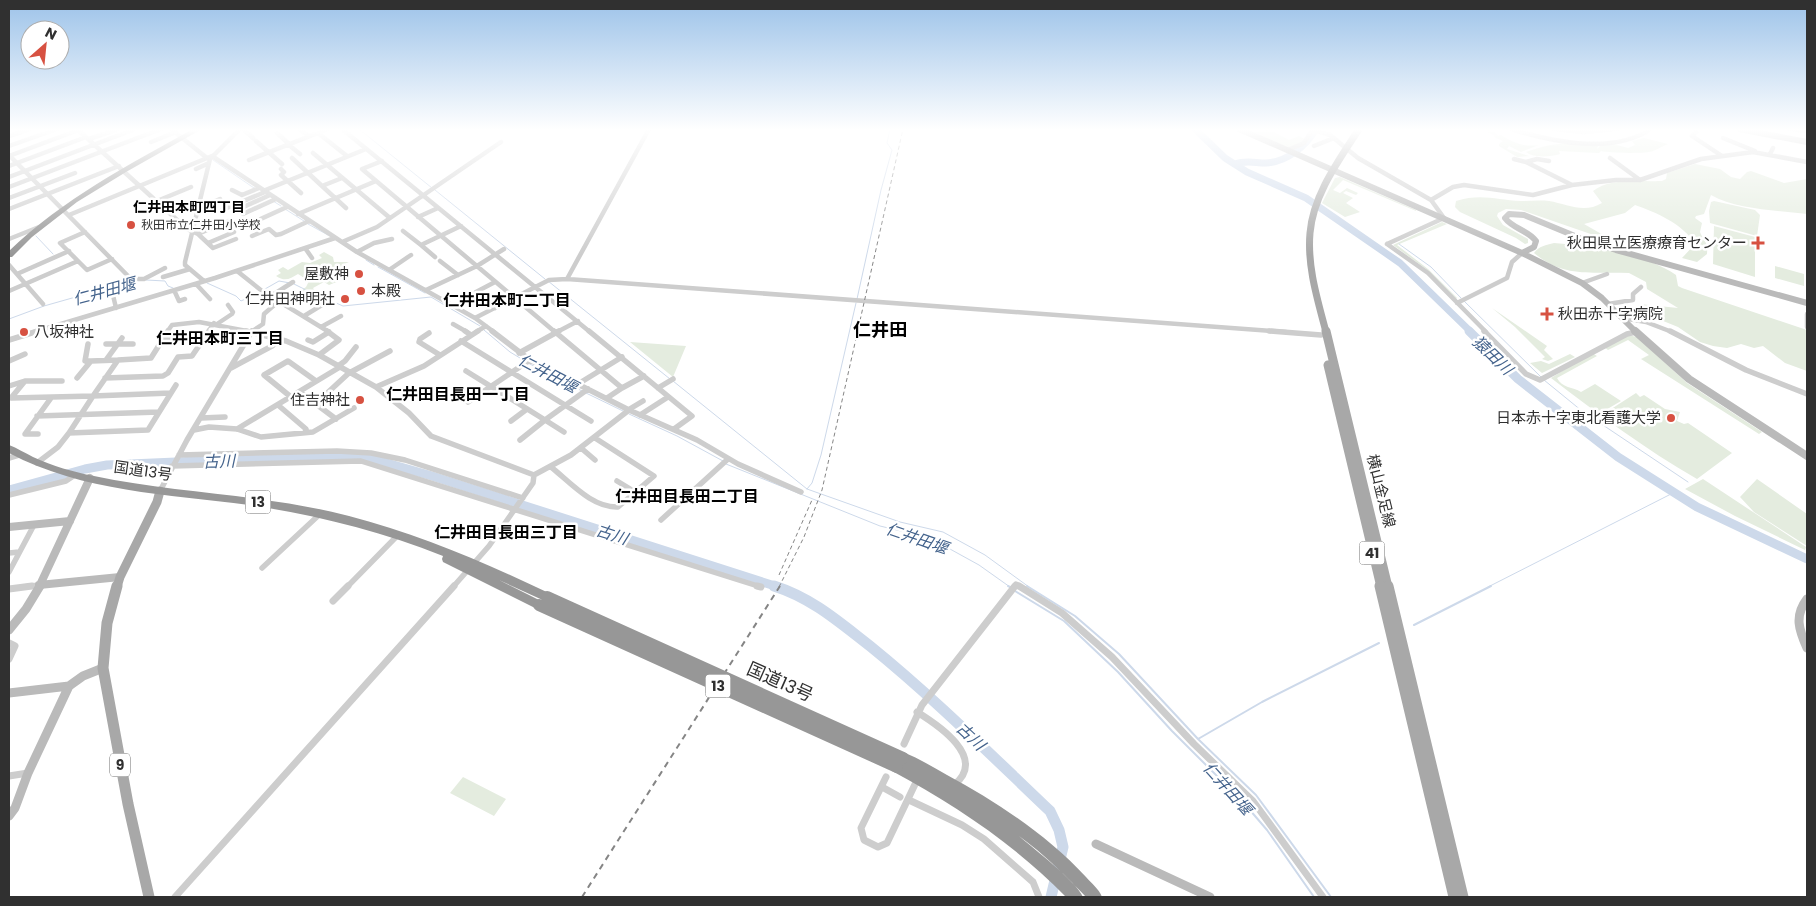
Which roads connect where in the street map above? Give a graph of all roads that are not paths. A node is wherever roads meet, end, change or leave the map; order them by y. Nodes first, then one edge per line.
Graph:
1 (24, 171) joint
2 (49, 171) edge
3 (112, 171) edge
4 (116, 171) edge
5 (124, 171) edge
6 (178, 171) edge
7 (206, 171) edge
8 (230, 171) edge
9 (284, 171) edge
10 (311, 171) edge
11 (334, 171) edge
12 (365, 171) edge
13 (394, 171) edge
14 (459, 171) edge
15 (626, 171) edge
16 (1331, 171) edge
17 (1337, 171) edge
18 (1381, 171) edge
19 (1545, 171) edge
20 (1628, 171) edge
21 (1662, 171) edge
22 (75, 172) dead end
23 (307, 173) junction
24 (9, 176) edge
25 (32, 178) junction
26 (342, 178) junction
27 (1640, 180) junction
28 (287, 181) junction
29 (376, 181) junction
30 (1572, 185) junction
31 (39, 186) junction
32 (140, 186) junction
33 (322, 186) junction
34 (9, 187) edge
35 (191, 187) dead end
36 (232, 190) dead end
37 (356, 190) junction
38 (264, 191) junction
39 (301, 193) dead end
40 (47, 194) junction
41 (423, 195) junction
42 (9, 198) edge
43 (336, 198) junction
44 (220, 199) dead end
45 (276, 200) junction
46 (1431, 200) junction
47 (157, 201) junction
48 (1315, 204) junction
49 (287, 207) junction
50 (406, 207) junction
51 (199, 208) junction
52 (346, 208) dead end
53 (438, 208) junction
54 (9, 209) edge
55 (62, 209) junction
56 (239, 209) dead end
57 (222, 210) dead end
58 (243, 214) dead end
59 (298, 214) junction
60 (69, 215) junction
61 (418, 217) junction
62 (390, 218) junction
63 (1444, 218) junction
64 (228, 221) dead end
65 (309, 222) junction
66 (461, 226) junction
67 (39, 227) junction
68 (244, 227) dead end
69 (85, 232) junction
70 (234, 232) dead end
71 (403, 232) dead end
72 (196, 234) junction
73 (252, 236) dead end
74 (441, 236) junction
75 (335, 238) junction
76 (9, 239) edge
77 (236, 239) dead end
78 (392, 239) dead end
79 (342, 242) junction
80 (208, 243) junction
81 (421, 245) junction
82 (305, 248) junction
83 (504, 249) dead end
84 (69, 251) junction
85 (357, 252) junction
86 (1522, 253) junction
87 (9, 254) edge
88 (497, 254) junction
89 (411, 255) dead end
90 (435, 257) dead end
91 (312, 258) dead end
92 (112, 259) junction
93 (78, 260) junction
94 (440, 261) dead end
95 (9, 265) edge
96 (477, 266) junction
97 (165, 268) dead end
98 (190, 269) junction
99 (389, 270) junction
100 (237, 271) junction
101 (17, 274) junction
102 (1607, 274) dead end
103 (458, 275) junction
104 (163, 278) dead end
105 (567, 279) junction
106 (204, 281) junction
107 (495, 282) junction
108 (26, 283) junction
109 (291, 283) dead end
110 (1582, 283) junction
111 (196, 284) junction
112 (536, 287) junction
113 (1641, 287) dead end
114 (174, 290) junction
115 (426, 290) junction
116 (9, 291) edge
117 (112, 291) dead end
118 (271, 296) junction
119 (514, 298) junction
120 (185, 299) dead end
121 (210, 299) dead end
122 (1461, 300) junction
123 (279, 301) junction
124 (1807, 303) edge
125 (43, 304) dead end
126 (1608, 304) junction
127 (322, 305) dead end
128 (228, 306) dead end
129 (116, 308) junction
130 (495, 308) junction
131 (1807, 314) edge
132 (304, 316) junction
133 (341, 316) dead end
134 (475, 318) junction
135 (1622, 318) junction
136 (578, 321) junction
137 (216, 324) junction
138 (453, 324) dead end
139 (486, 326) junction
140 (322, 327) junction
141 (1807, 327) edge
142 (252, 332) junction
143 (330, 332) junction
144 (1636, 332) junction
145 (429, 333) dead end
146 (556, 333) junction
147 (471, 335) junction
148 (1321, 335) junction
149 (122, 338) dead end
150 (204, 339) junction
151 (281, 339) junction
152 (9, 340) edge
153 (163, 340) junction
154 (308, 340) dead end
155 (461, 341) junction
156 (88, 344) dead end
157 (106, 344) dead end
158 (118, 344) junction
159 (133, 344) dead end
160 (356, 347) dead end
161 (390, 351) dead end
162 (519, 353) junction
163 (25, 354) dead end
164 (319, 355) junction
165 (440, 355) junction
166 (622, 357) junction
167 (106, 360) junction
168 (118, 360) junction
169 (530, 360) junction
170 (9, 361) edge
171 (91, 361) junction
172 (339, 366) junction
173 (230, 369) junction
174 (600, 370) junction
175 (466, 371) dead end
176 (350, 372) junction
177 (512, 372) junction
178 (644, 376) junction
179 (77, 378) dead end
180 (105, 378) junction
181 (62, 380) dead end
182 (671, 380) dead end
183 (25, 381) junction
184 (316, 382) junction
185 (578, 384) junction
186 (176, 385) dead end
187 (9, 386) edge
188 (376, 387) junction
189 (491, 387) junction
190 (622, 388) junction
191 (658, 388) junction
192 (585, 391) junction
193 (300, 392) junction
194 (171, 393) junction
195 (1807, 394) edge
196 (93, 396) junction
197 (324, 396) dead end
198 (291, 397) junction
199 (668, 397) junction
200 (51, 398) junction
201 (607, 398) junction
202 (643, 401) dead end
203 (468, 402) dead end
204 (278, 404) junction
205 (566, 405) junction
206 (354, 408) dead end
207 (527, 409) junction
208 (628, 410) junction
209 (159, 412) junction
210 (80, 415) junction
211 (640, 415) junction
212 (37, 416) junction
213 (225, 417) dead end
214 (201, 418) junction
215 (336, 418) junction
216 (546, 420) junction
217 (511, 421) dead end
218 (591, 421) dead end
219 (674, 429) junction
220 (194, 430) junction
221 (237, 430) junction
222 (564, 432) dead end
223 (69, 433) junction
224 (305, 433) junction
225 (38, 434) dead end
226 (595, 438) junction
227 (520, 440) dead end
228 (581, 448) junction
229 (9, 449) edge
230 (179, 456) junction
231 (1807, 456) edge
232 (14, 457) edge
233 (728, 459) junction
234 (595, 460) dead end
235 (37, 463) junction
236 (173, 465) junction
237 (552, 467) junction
238 (74, 475) junction
239 (534, 475) junction
240 (90, 478) junction
241 (617, 481) dead end
242 (160, 491) junction
243 (635, 492) junction
244 (801, 492) dead end
245 (9, 495) edge
246 (522, 499) junction
247 (516, 507) junction
248 (320, 514) junction
249 (661, 520) dead end
250 (70, 521) junction
251 (34, 524) junction
252 (9, 527) edge
253 (398, 535) junction
254 (19, 552) junction
255 (9, 553) edge
256 (471, 567) junction
257 (262, 568) dead end
258 (9, 572) edge
259 (120, 577) junction
260 (40, 585) junction
261 (761, 587) dead end
262 (9, 589) edge
263 (1807, 599) edge
264 (333, 601) dead end
265 (9, 630) edge
266 (9, 643) edge
267 (1807, 648) edge
268 (9, 659) edge
269 (103, 668) junction
270 (69, 686) junction
271 (9, 693) edge
272 (917, 712) junction
273 (904, 744) dead end
274 (900, 763) junction
275 (28, 774) junction
276 (9, 776) edge
277 (886, 777) dead end
278 (918, 778) junction
279 (954, 785) junction
280 (882, 787) junction
281 (900, 797) dead end
282 (911, 801) dead end
283 (9, 816) edge
284 (1096, 844) dead end
285 (1050, 863) junction
286 (1066, 878) junction
287 (1094, 895) edge
288 (149, 897) edge
289 (175, 897) edge
290 (1039, 897) edge
291 (1076, 897) edge
292 (1210, 897) edge
293 (1323, 897) edge
294 (1454, 897) edge
295 (1463, 897) edge

1 - 24 street
1 - 25 street
2 - 25 street
3 - 40 street
4 - 55 highway
5 - 32 street
6 - 32 street
7 - 51 street
8 - 38 street
9 - 28 street
10 - 23 street
11 - 26 street
12 - 29 street
13 - 41 street
14 - 41 street
15 - 105 street
16 - 48 main road, 横山金足線 / 41
17 - 63 street
18 - 46 street
19 - 30 street
20 - 27 street
21 - 27 street
22 - 31 street
23 - 28 street
23 - 33 street
25 - 31 street
25 - 34 street
26 - 33 street
26 - 37 street
27 - 30 street
28 - 38 street
28 - 39 street
29 - 37 street
29 - 50 street
30 - 46 street
31 - 40 street
31 - 42 street
32 - 47 street
32 - 60 street
33 - 43 street
35 - 47 street
36 - 38 street
37 - 43 street
37 - 62 street
38 - 45 street
38 - 56 street
38 - 57 street
40 - 54 street
40 - 55 street
41 - 50 street
41 - 53 street
43 - 52 street
43 - 59 street
44 - 51 street
45 - 49 street
45 - 58 street
46 - 63 street
47 - 72 street
48 - 148 main road, 横山金足線 / 41
48 - 295 main road, 横山金足線 / 41
49 - 59 street
49 - 68 street
50 - 61 street
50 - 62 street
51 - 72 street
53 - 61 street
53 - 66 street
55 - 60 street
55 - 67 highway
59 - 65 street
60 - 69 street
61 - 74 street
62 - 79 street
63 - 86 street
63 - 122 street
64 - 72 street
65 - 73 street
65 - 75 street
66 - 74 street
66 - 88 street
67 - 76 street
67 - 87 highway
69 - 84 street
69 - 92 street
70 - 80 street
71 - 81 street
72 - 80 street
72 - 98 street
74 - 81 street
74 - 96 street
75 - 79 street
75 - 82 street
77 - 80 street
78 - 85 street
79 - 85 street
81 - 90 street
82 - 91 street
82 - 100 street
83 - 88 street
84 - 93 street
84 - 101 street
85 - 99 street
86 - 110 street
86 - 122 street
86 - 124 street
88 - 96 street
88 - 112 street
89 - 99 street
92 - 93 street
92 - 97 street
93 - 108 street
94 - 103 street
95 - 101 street
96 - 103 street
96 - 107 street
98 - 104 street
98 - 106 street
99 - 115 street
100 - 106 street
100 - 118 street
101 - 108 street
102 - 110 street
103 - 115 street
105 - 112 street
105 - 148 street
106 - 111 street
107 - 119 street
107 - 130 street
108 - 116 street
108 - 125 street
109 - 118 street
110 - 126 street
111 - 114 street
111 - 121 street
112 - 119 street
112 - 136 street
113 - 126 street
114 - 120 street
114 - 129 street
115 - 134 street
117 - 129 street
118 - 123 street
119 - 130 street
119 - 146 street
122 - 144 street
123 - 132 street
123 - 142 street
126 - 135 street
127 - 132 street
128 - 137 street
129 - 152 street
130 - 134 street
131 - 141 street
132 - 140 street
133 - 140 street
134 - 139 street
135 - 144 street
135 - 195 street
136 - 146 street
136 - 166 street
137 - 142 street
137 - 150 street
137 - 153 street
138 - 147 street
139 - 147 street
139 - 162 street
140 - 143 street
142 - 151 street
142 - 173 street
143 - 154 street
143 - 164 street
144 - 231 street
145 - 165 street
146 - 162 street
146 - 174 street
147 - 155 street
148 - 294 main road, 横山金足線 / 41
149 - 158 street
150 - 153 street
150 - 180 street
151 - 164 street
151 - 173 street
153 - 168 street
155 - 165 street
155 - 177 street
156 - 171 street
157 - 158 street
158 - 159 street
158 - 167 street
160 - 172 street
161 - 176 street
162 - 169 street
163 - 170 street
164 - 172 street
165 - 188 street
166 - 174 street
166 - 178 street
167 - 168 street
167 - 171 street
168 - 180 street
169 - 177 street
169 - 185 street
171 - 179 street
172 - 176 street
172 - 184 street
173 - 214 street
174 - 185 street
174 - 190 street
175 - 189 street
176 - 188 street
176 - 197 street
177 - 189 street
177 - 205 street
178 - 190 street
178 - 191 street
180 - 196 street
181 - 183 street
182 - 191 street
183 - 187 street
183 - 200 street
184 - 193 street
184 - 198 street
185 - 192 street
186 - 194 street
188 - 239 street
189 - 203 street
189 - 207 street
190 - 201 street
191 - 199 street
192 - 201 street
192 - 205 street
193 - 198 street
193 - 215 street
194 - 196 street
194 - 209 street
196 - 200 street
196 - 210 street
198 - 204 street
199 - 211 street
199 - 219 street
200 - 212 street
201 - 208 street
202 - 208 street
204 - 221 street
204 - 224 street
205 - 216 street
205 - 218 street
206 - 215 street
207 - 216 street
207 - 217 street
208 - 211 street
208 - 226 street
209 - 210 street
209 - 223 street
210 - 212 street
210 - 223 street
211 - 219 street
212 - 225 street
213 - 214 street
214 - 220 street
215 - 224 street
216 - 222 street
216 - 227 street
219 - 233 street
220 - 221 street
220 - 230 street
221 - 224 street
223 - 235 street
226 - 228 street
226 - 243 street
228 - 234 street
228 - 237 street
229 - 232 highway, 国道13号 / 13
230 - 236 street
230 - 246 street
232 - 235 highway, 国道13号 / 13
233 - 244 street
233 - 249 street
235 - 238 highway, 国道13号 / 13
236 - 242 street
236 - 247 street
237 - 239 street
237 - 243 street
238 - 240 highway, 国道13号 / 13
238 - 245 street
239 - 246 street
240 - 242 highway, 国道13号 / 13
240 - 250 street
241 - 243 street
242 - 248 highway, 国道13号 / 13
242 - 259 main road, 9
246 - 247 street
247 - 256 street
247 - 261 street
248 - 253 highway, 国道13号 / 13
248 - 257 street
250 - 251 street
250 - 260 street
251 - 252 street
251 - 254 street
253 - 256 highway, 国道13号 / 13
253 - 264 street
254 - 255 street
254 - 258 street
256 - 274 highway, 国道13号 / 13, bridge
256 - 289 street
259 - 260 street
259 - 269 main road, 9
260 - 262 street
260 - 265 street
263 - 267 street
266 - 268 street
269 - 270 street
269 - 288 main road, 9
270 - 271 street
270 - 275 street
272 - 273 street
272 - 279 street
272 - 293 street
274 - 278 highway, 国道13号 / 13
274 - 279 highway, 国道13号 / 13
275 - 276 street
275 - 283 street
277 - 280 street
278 - 280 street
278 - 285 highway, 国道13号 / 13
279 - 285 highway, 国道13号 / 13
280 - 281 street
282 - 290 street
284 - 292 street
285 - 286 highway, 国道13号 / 13
286 - 287 highway, 国道13号 / 13
286 - 291 highway, 国道13号 / 13

